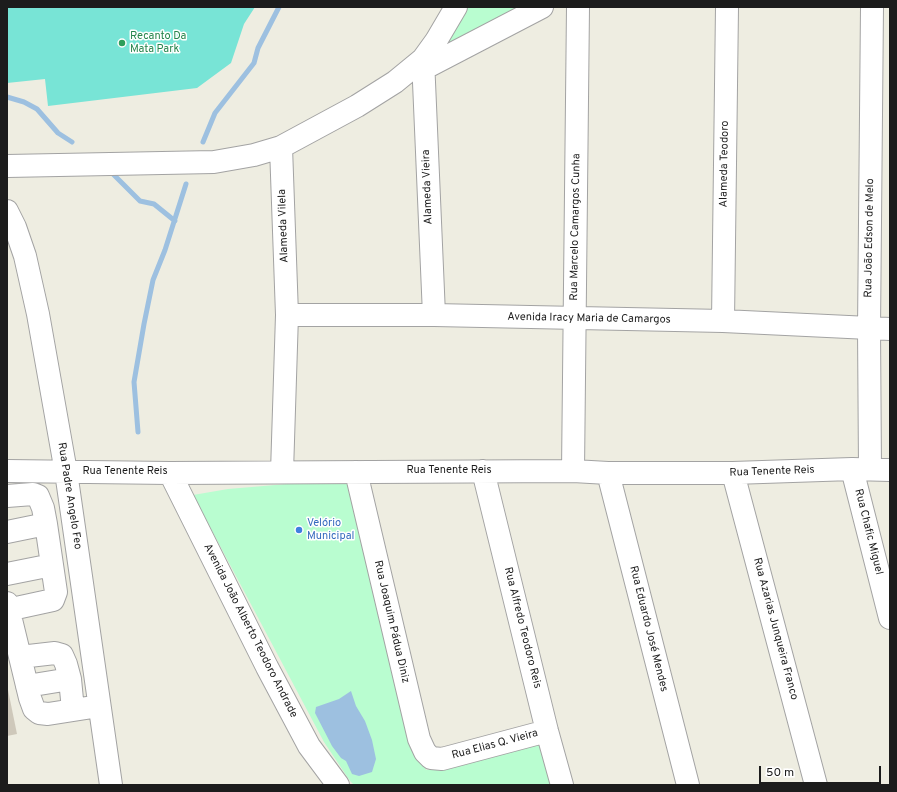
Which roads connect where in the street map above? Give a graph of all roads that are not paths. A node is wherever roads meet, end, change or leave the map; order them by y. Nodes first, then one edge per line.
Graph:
1 (456, 7) edge
2 (542, 7) edge
3 (578, 7) edge
4 (727, 7) edge
5 (872, 7) edge
6 (423, 64) junction
7 (281, 147) junction
8 (7, 166) edge
9 (7, 211) edge
10 (287, 315) junction
11 (434, 315) junction
12 (574, 319) junction
13 (723, 321) junction
14 (879, 329) edge
15 (871, 469) edge
16 (7, 471) edge
17 (483, 471) junction
18 (572, 471) junction
19 (66, 472) junction
20 (282, 472) junction
21 (356, 472) junction
22 (170, 473) junction
23 (608, 473) junction
24 (733, 473) junction
25 (7, 496) edge
26 (46, 524) junction
27 (7, 532) edge
28 (52, 565) junction
29 (7, 574) edge
30 (84, 595) junction
31 (53, 600) junction
32 (8, 608) edge
33 (890, 618) edge
34 (20, 657) junction
35 (70, 679) junction
36 (27, 686) junction
37 (99, 706) junction
38 (73, 710) junction
39 (547, 731) junction
40 (442, 758) joint
41 (111, 785) edge
42 (338, 785) edge
43 (562, 785) edge
44 (688, 785) edge
45 (816, 785) edge

1 - 6 street
2 - 6 street
3 - 12 street, Rua Marcelo Camargos Cunha
4 - 13 street, Alameda Teodoro
5 - 14 street, Rua João Edson de Melo
6 - 7 street
6 - 11 street, Alameda Vieira
7 - 8 street
7 - 10 street, Alameda Vilela
9 - 19 street, Rua Padre Angelo Feo
10 - 11 street, Avenida Iracy Maria de Camargos
10 - 20 street, Alameda Vilela
11 - 12 street, Avenida Iracy Maria de Camargos
12 - 13 street, Avenida Iracy Maria de Camargos
12 - 18 street, Rua Marcelo Camargos Cunha
13 - 14 street, Avenida Iracy Maria de Camargos
14 - 15 street, Rua João Edson de Melo
15 - 24 street, Rua Tenente Reis
15 - 33 street, Rua Chafic Miguel
16 - 19 street, Rua Tenente Reis
17 - 18 street, Rua Tenente Reis
17 - 21 street, Rua Tenente Reis
17 - 39 street, Rua Alfredo Teodoro Reis
18 - 23 street, Rua Tenente Reis
19 - 22 street, Rua Tenente Reis
19 - 30 street, Rua Padre Angelo Feo
20 - 21 street, Rua Tenente Reis
20 - 22 street, Rua Tenente Reis
21 - 40 street, Rua Joaquim Pádua Diniz
22 - 42 street, Avenida João Alberto Teodoro Andrade
23 - 24 street, Rua Tenente Reis
23 - 44 street, Rua Eduardo José Mendes
24 - 45 street, Rua Azarias Junqueira Franco
25 - 26 street
26 - 27 street
26 - 28 street
28 - 29 street
28 - 31 street
30 - 31 street
30 - 37 street, Rua Padre Angelo Feo
31 - 32 street
32 - 34 street
34 - 35 street
34 - 36 street
35 - 36 street
35 - 38 street
36 - 38 street
37 - 38 street
37 - 41 street, Rua Padre Angelo Feo
39 - 40 street, Rua Elias Q. Vieira
39 - 43 street, Rua Alfredo Teodoro Reis

